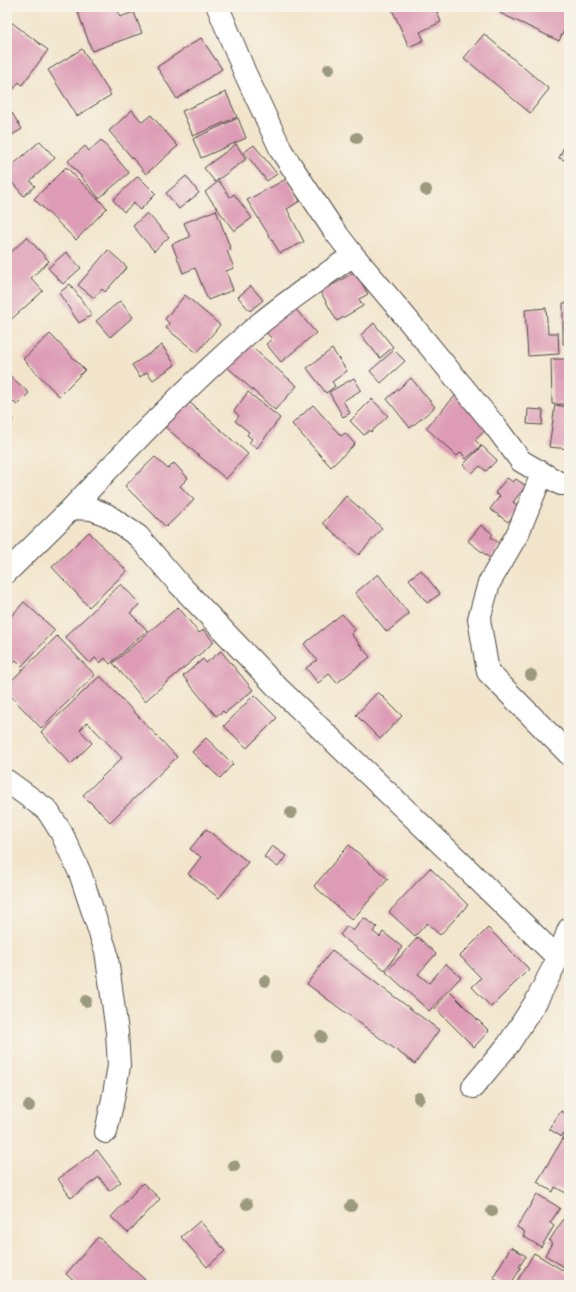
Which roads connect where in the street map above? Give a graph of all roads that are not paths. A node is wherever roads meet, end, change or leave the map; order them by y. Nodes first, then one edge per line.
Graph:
1 (218, 7) edge
2 (353, 255) junction
3 (542, 474) junction
4 (569, 482) edge
5 (72, 508) junction
6 (7, 572) edge
7 (569, 754) edge
8 (7, 781) edge
9 (569, 929) edge
10 (558, 958) junction
11 (473, 1087) dead end
12 (106, 1132) dead end

1 - 2 street
2 - 3 street
2 - 5 street
3 - 4 street
3 - 7 street
5 - 6 street
5 - 10 street
8 - 12 street
9 - 10 street
10 - 11 street

